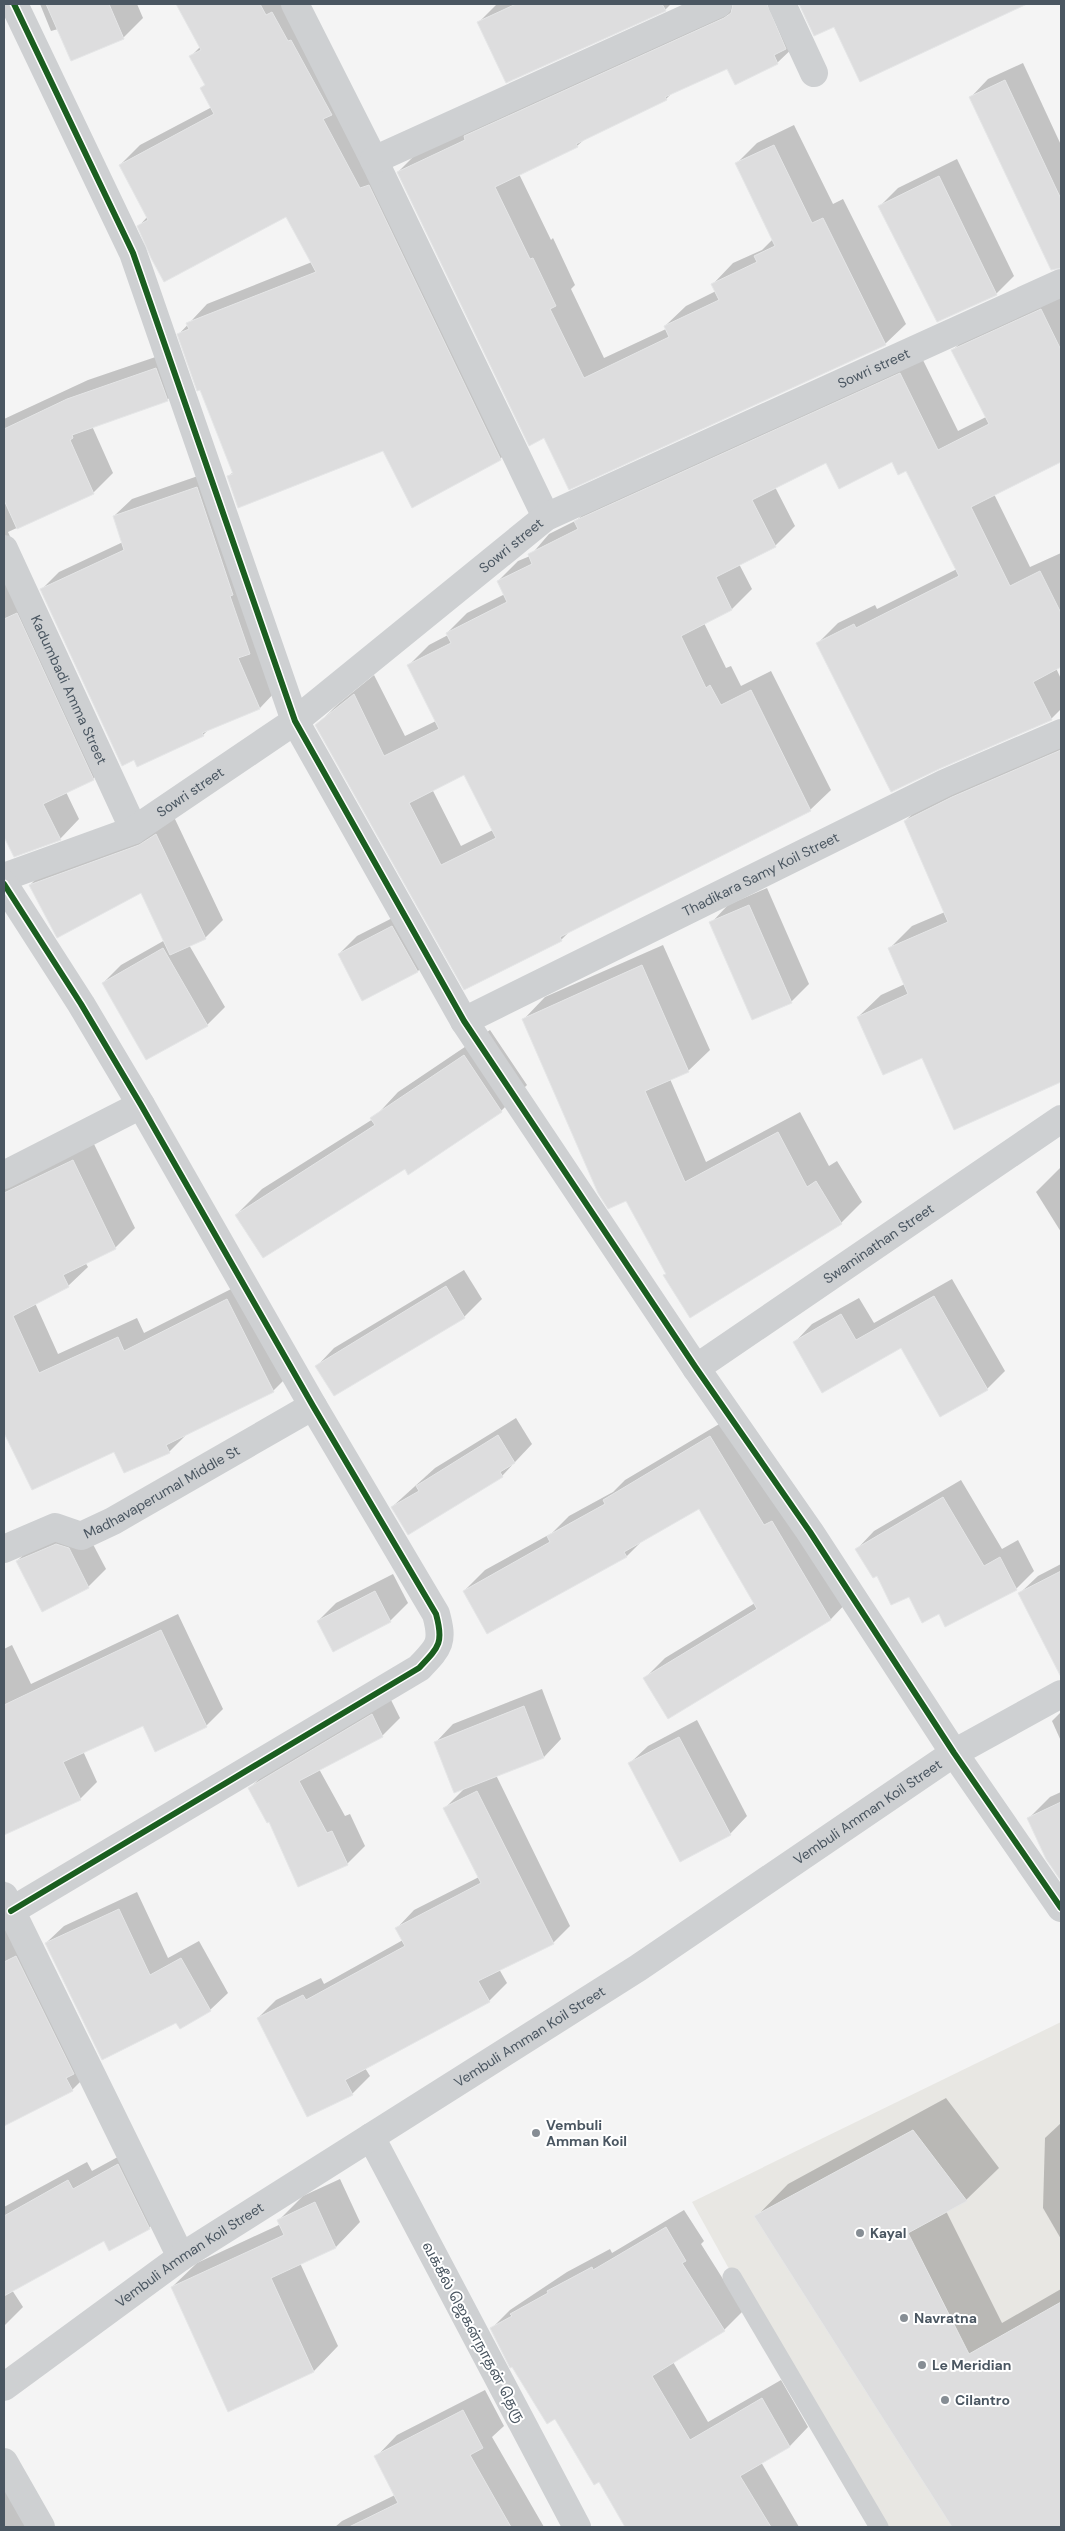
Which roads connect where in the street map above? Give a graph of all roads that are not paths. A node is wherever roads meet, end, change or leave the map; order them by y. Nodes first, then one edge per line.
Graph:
1 (14, 4) edge
2 (295, 4) edge
3 (718, 4) edge
4 (782, 4) edge
5 (814, 73) dead end
6 (374, 160) junction
7 (1061, 282) edge
8 (546, 517) junction
9 (4, 549) edge
10 (295, 721) junction
11 (1061, 733) edge
12 (134, 830) junction
13 (4, 877) edge
14 (4, 884) edge
15 (464, 1021) junction
16 (141, 1105) junction
17 (1061, 1120) edge
18 (4, 1175) edge
19 (696, 1368) junction
20 (313, 1406) junction
21 (4, 1549) edge
22 (1061, 1694) edge
23 (954, 1753) junction
24 (1058, 1897) edge
25 (7, 1904) edge
26 (371, 2137) junction
27 (181, 2257) junction
28 (732, 2277) dead end
29 (4, 2387) edge
30 (4, 2462) edge
31 (41, 2527) edge
32 (578, 2527) edge
33 (879, 2527) edge

1 - 10 street
2 - 6 street
3 - 6 street
4 - 5 street
6 - 8 street
7 - 8 street, Sowri street
8 - 10 street, Sowri street
9 - 12 street, Kadumbadi Amma Street
10 - 12 street, Sowri street
10 - 15 street
11 - 15 street, Thadikara Samy Koil Street
12 - 13 street, Sowri street
14 - 16 street
15 - 19 street
16 - 18 street
16 - 20 street
17 - 19 street, Swaminathan Street
19 - 23 street
20 - 21 street, Madhavaperumal Middle St
20 - 25 street
22 - 23 street, Vembuli Amman Koil Street
23 - 24 street
23 - 26 street, Vembuli Amman Koil Street
25 - 27 street
26 - 27 street, Vembuli Amman Koil Street
26 - 32 street, வக்கீல் ஜெகன்நாதன் தெரு
27 - 29 street, Vembuli Amman Koil Street
28 - 33 lane
30 - 31 street

